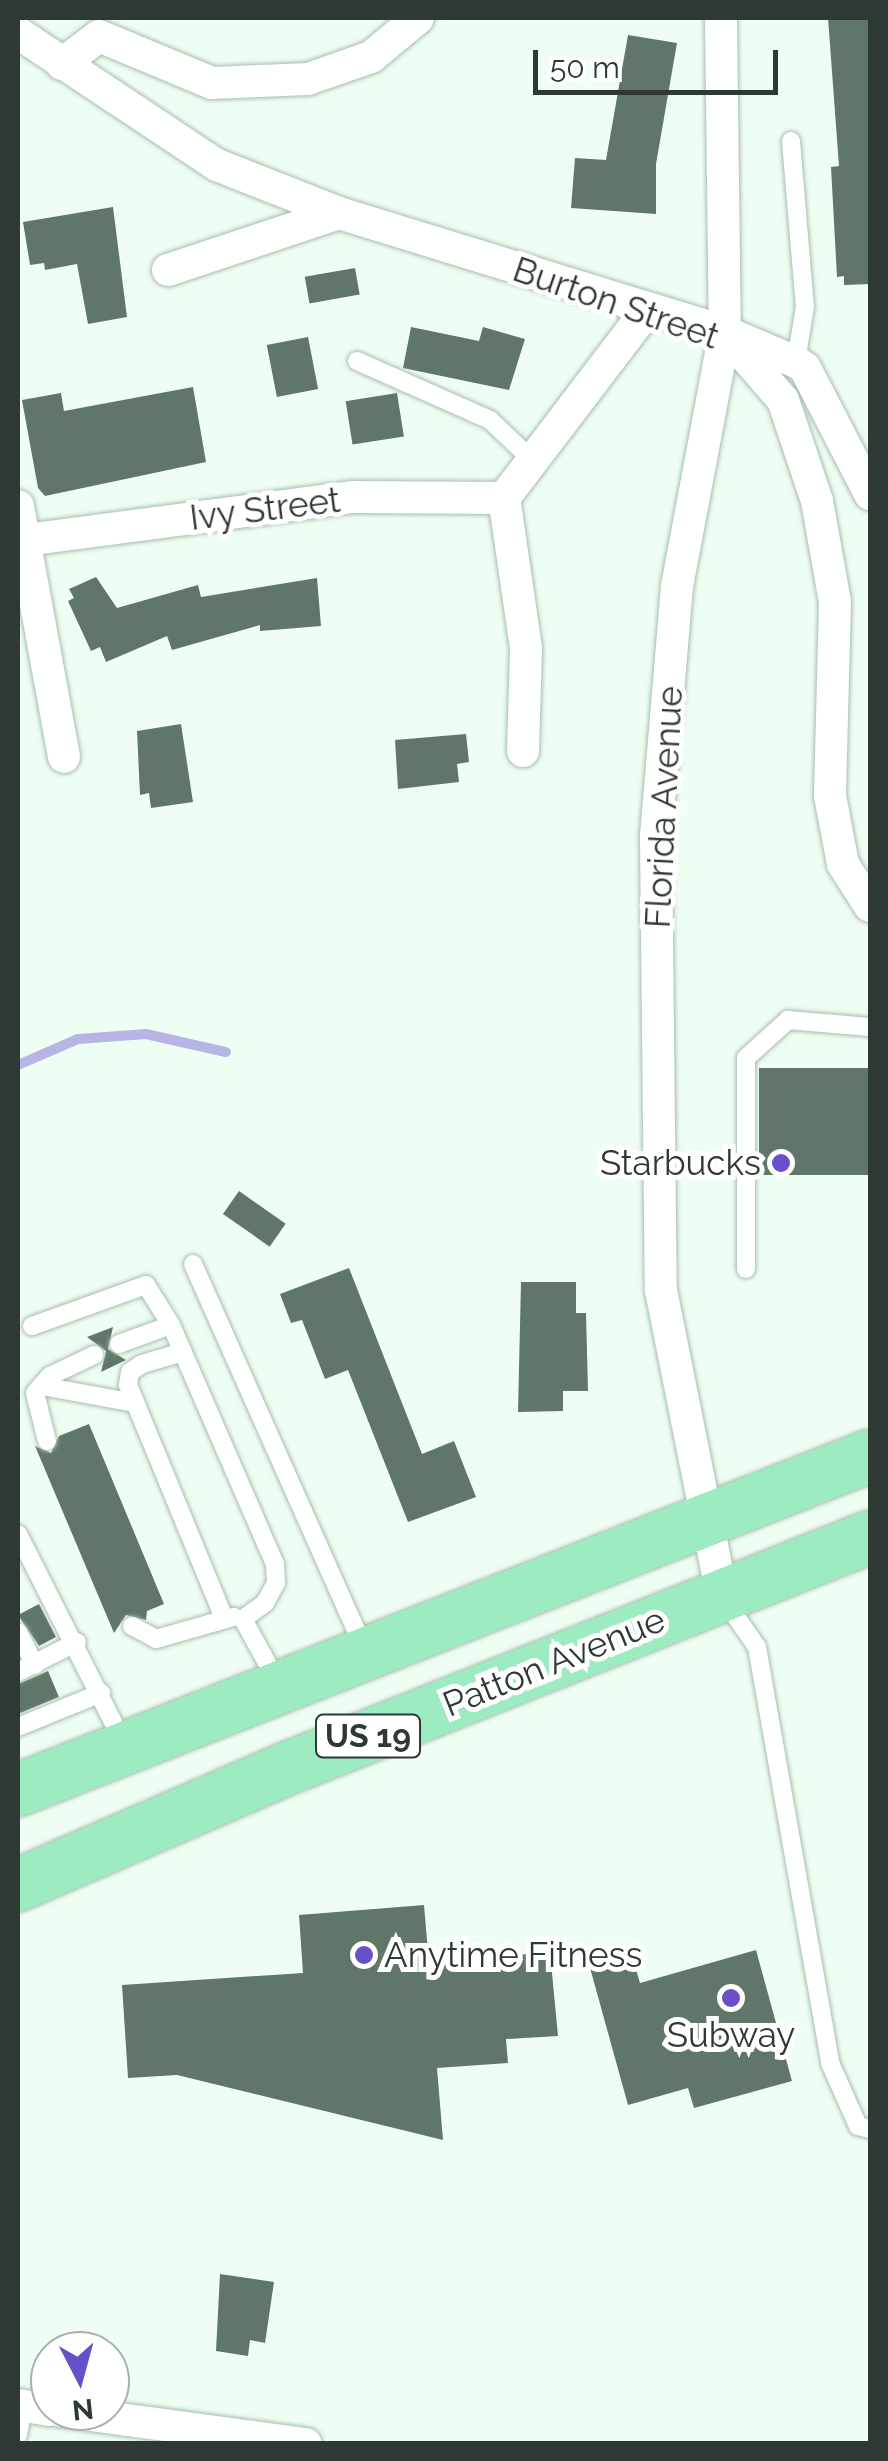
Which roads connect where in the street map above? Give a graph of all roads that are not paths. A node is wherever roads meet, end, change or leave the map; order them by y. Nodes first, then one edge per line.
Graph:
1 (78, 18) edge
2 (418, 18) edge
3 (721, 18) edge
4 (18, 33) edge
5 (62, 64) junction
6 (791, 141) dead end
7 (339, 213) junction
8 (168, 270) dead end
9 (648, 310) junction
10 (724, 332) junction
11 (357, 361) dead end
12 (796, 362) junction
13 (532, 459) junction
14 (870, 494) edge
15 (504, 498) junction
16 (18, 506) edge
17 (26, 540) junction
18 (522, 751) dead end
19 (64, 757) dead end
20 (870, 906) edge
21 (870, 1026) edge
22 (193, 1264) dead end
23 (746, 1269) dead end
24 (171, 1325) junction
25 (32, 1326) dead end
26 (120, 1344) dead end
27 (183, 1352) junction
28 (94, 1354) dead end
29 (42, 1386) junction
30 (136, 1403) junction
31 (47, 1440) dead end
32 (870, 1456) edge
33 (702, 1521) junction
34 (19, 1534) edge
35 (870, 1537) edge
36 (722, 1596) junction
37 (223, 1616) junction
38 (243, 1619) junction
39 (132, 1626) dead end
40 (18, 1632) edge
41 (77, 1642) junction
42 (366, 1652) junction
43 (26, 1668) edge
44 (280, 1686) junction
45 (102, 1693) junction
46 (18, 1727) edge
47 (126, 1749) junction
48 (18, 1790) edge
49 (18, 1885) edge
50 (870, 2129) edge
51 (130, 2420) edge
52 (306, 2444) edge

1 - 5 street
2 - 5 street
3 - 10 street, Florida Avenue
4 - 5 street, Burton Street
5 - 7 street, Burton Street
6 - 12 lane
7 - 8 street
7 - 9 street, Burton Street
9 - 10 street, Burton Street
9 - 13 street
10 - 12 street
10 - 20 street, Burton Street
10 - 33 street, Florida Avenue
11 - 13 lane
12 - 14 street
13 - 15 street
15 - 17 street, Ivy Street
15 - 18 street
16 - 17 street
17 - 19 street
21 - 23 lane
22 - 42 lane
24 - 25 lane
24 - 26 lane
24 - 27 lane
27 - 30 lane
27 - 38 lane
28 - 29 lane
29 - 30 lane
29 - 31 lane
30 - 37 lane
32 - 33 main road, US 19
33 - 36 street, Florida Avenue
33 - 42 main road, US 19
34 - 41 lane
35 - 36 main road, Patton Avenue / US 19
36 - 49 main road, Patton Avenue / US 19
36 - 50 lane
37 - 38 lane
37 - 39 lane
38 - 44 lane
40 - 43 lane
41 - 43 lane
41 - 45 lane
42 - 44 main road, US 19
44 - 47 main road, US 19
45 - 46 lane
45 - 47 lane
47 - 48 main road, US 19
51 - 52 street

